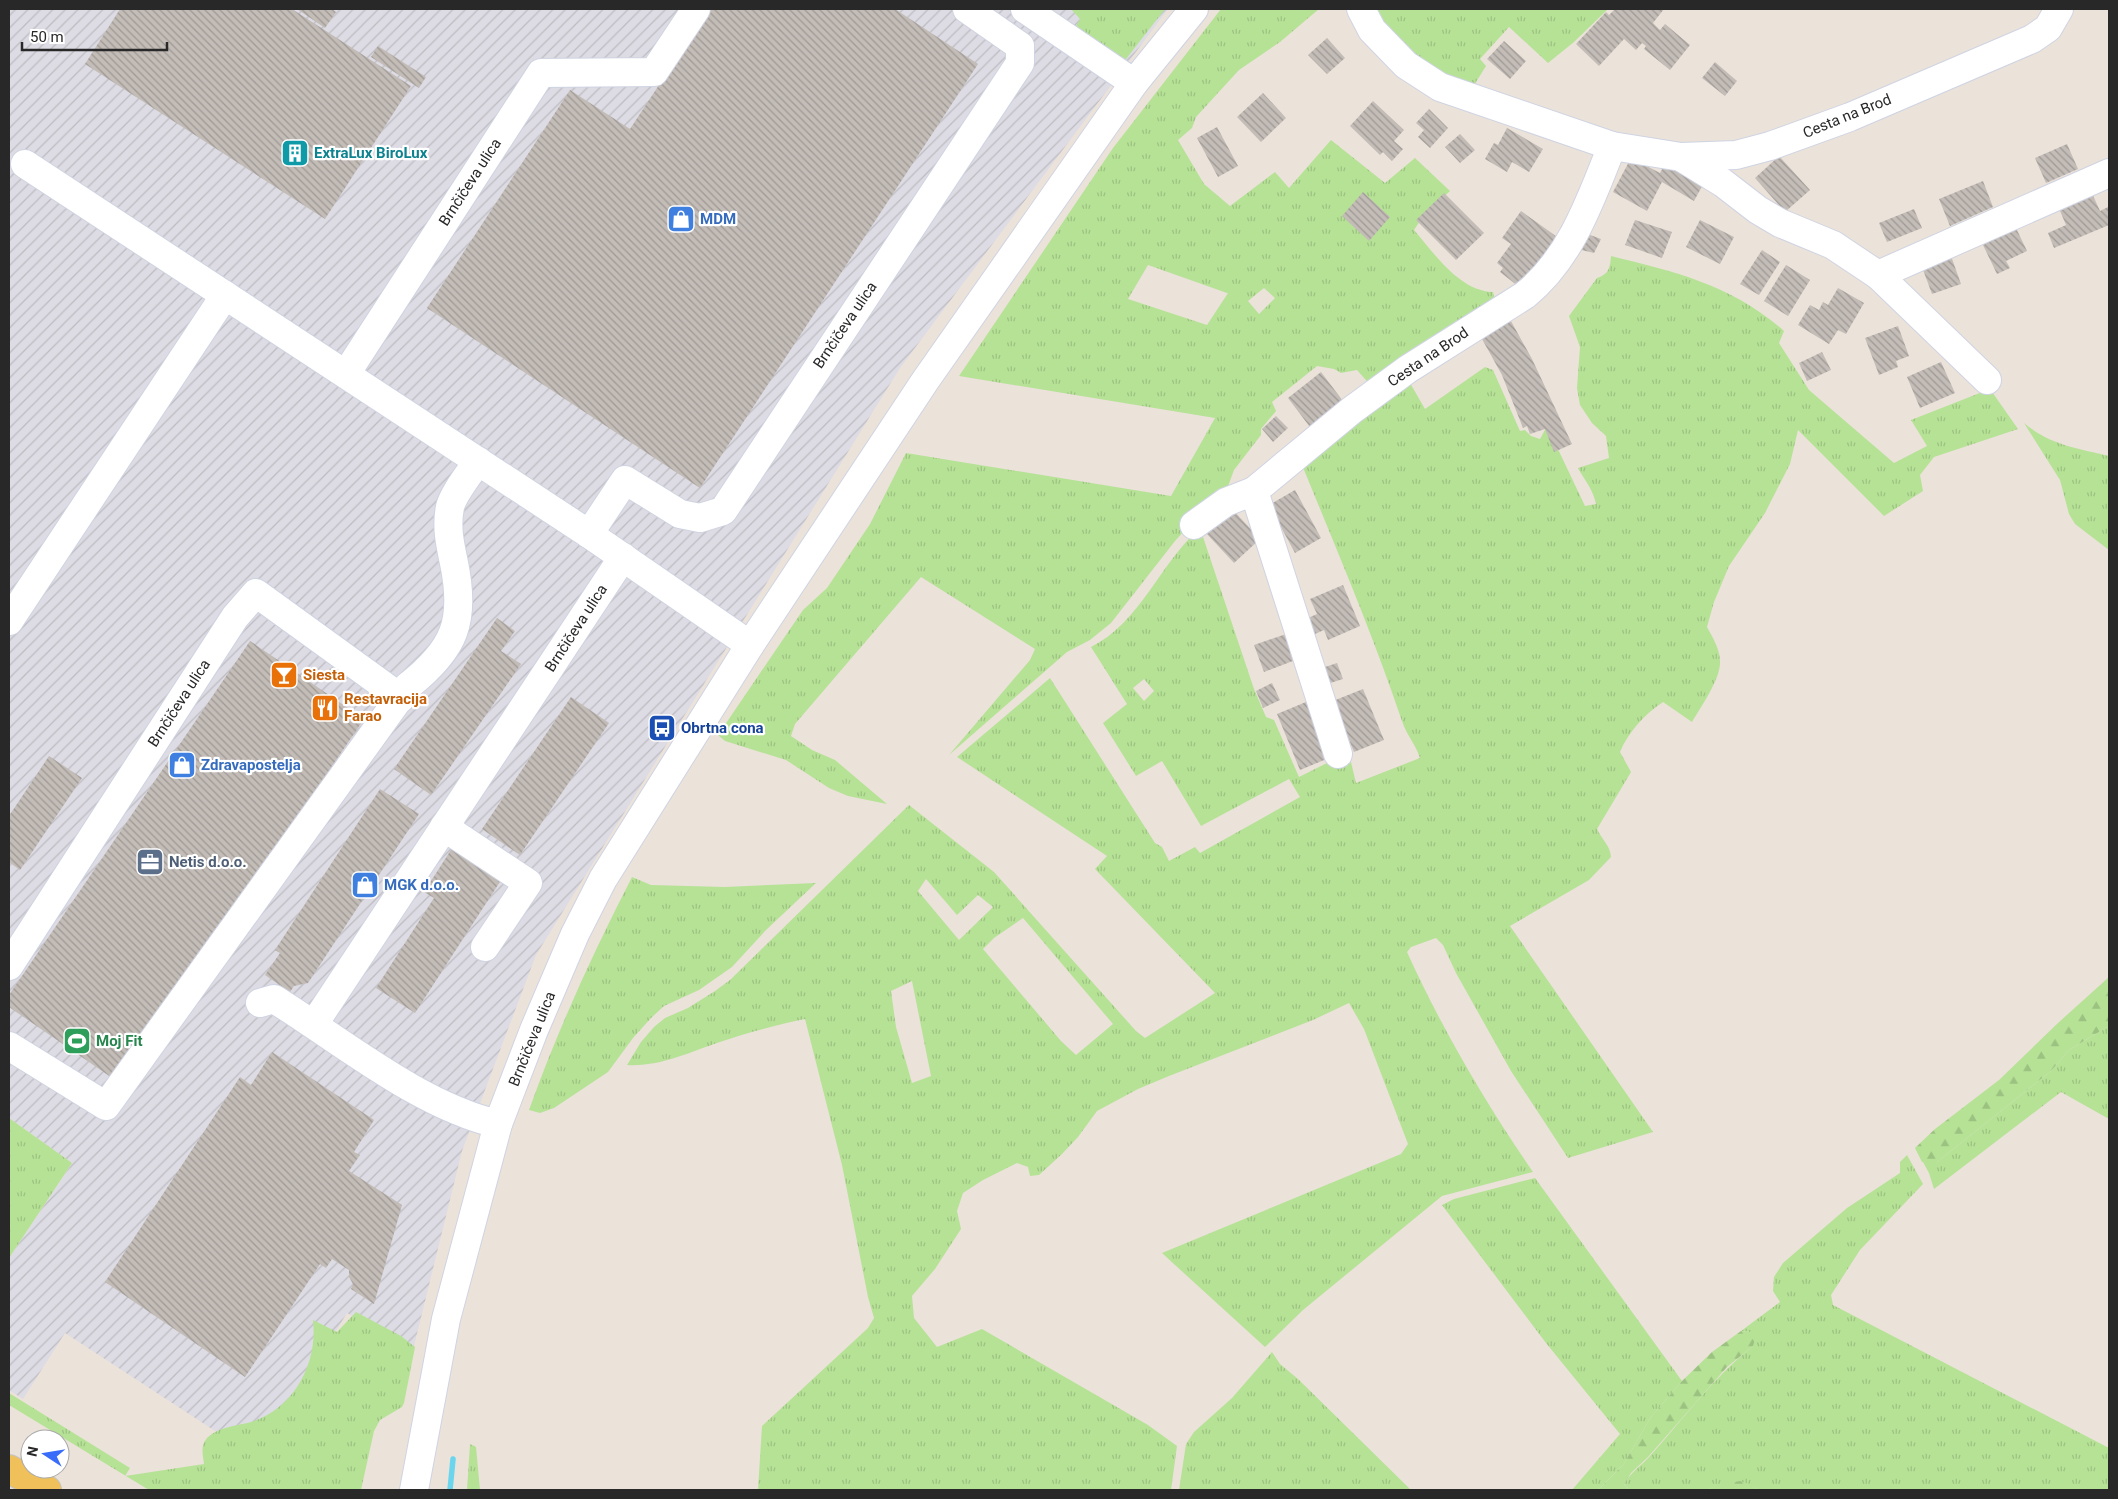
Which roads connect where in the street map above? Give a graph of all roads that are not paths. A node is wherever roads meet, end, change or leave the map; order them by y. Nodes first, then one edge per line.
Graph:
1 (696, 9) edge
2 (967, 9) edge
3 (1025, 9) edge
4 (1194, 9) edge
5 (1361, 9) edge
6 (2059, 9) edge
7 (1134, 82) junction
8 (1612, 146) junction
9 (1681, 157) junction
10 (25, 164) dead end
11 (2109, 173) edge
12 (1878, 275) junction
13 (225, 295) junction
14 (346, 374) junction
15 (1988, 380) dead end
16 (478, 461) junction
17 (1254, 491) junction
18 (1194, 525) dead end
19 (589, 534) junction
20 (623, 557) junction
21 (9, 621) edge
22 (750, 645) junction
23 (401, 698) junction
24 (1338, 754) dead end
25 (444, 827) junction
26 (485, 947) dead end
27 (9, 966) edge
28 (260, 1003) dead end
29 (314, 1024) junction
30 (9, 1046) edge
31 (498, 1124) junction
32 (9, 1468) edge
33 (47, 1490) edge
34 (414, 1490) edge

1 - 14 street, Brnčičeva ulica
2 - 19 street, Brnčičeva ulica
3 - 7 street
4 - 7 street, Brnčičeva ulica
5 - 8 street, Cesta na Brod
6 - 9 street, Cesta na Brod
7 - 22 street, Brnčičeva ulica
8 - 9 street, Cesta na Brod
8 - 17 street, Cesta na Brod
9 - 12 street
10 - 13 street
11 - 12 street
12 - 15 street
13 - 14 street
13 - 21 street
14 - 16 street
16 - 19 street
16 - 23 street
17 - 18 street, Cesta na Brod
17 - 24 street
19 - 20 street
20 - 22 street
20 - 25 street, Brnčičeva ulica
22 - 31 street, Brnčičeva ulica
23 - 27 street, Brnčičeva ulica
23 - 30 street
25 - 26 street
25 - 29 street, Brnčičeva ulica
28 - 29 street
29 - 31 street
31 - 34 street, Brnčičeva ulica
32 - 33 main road

